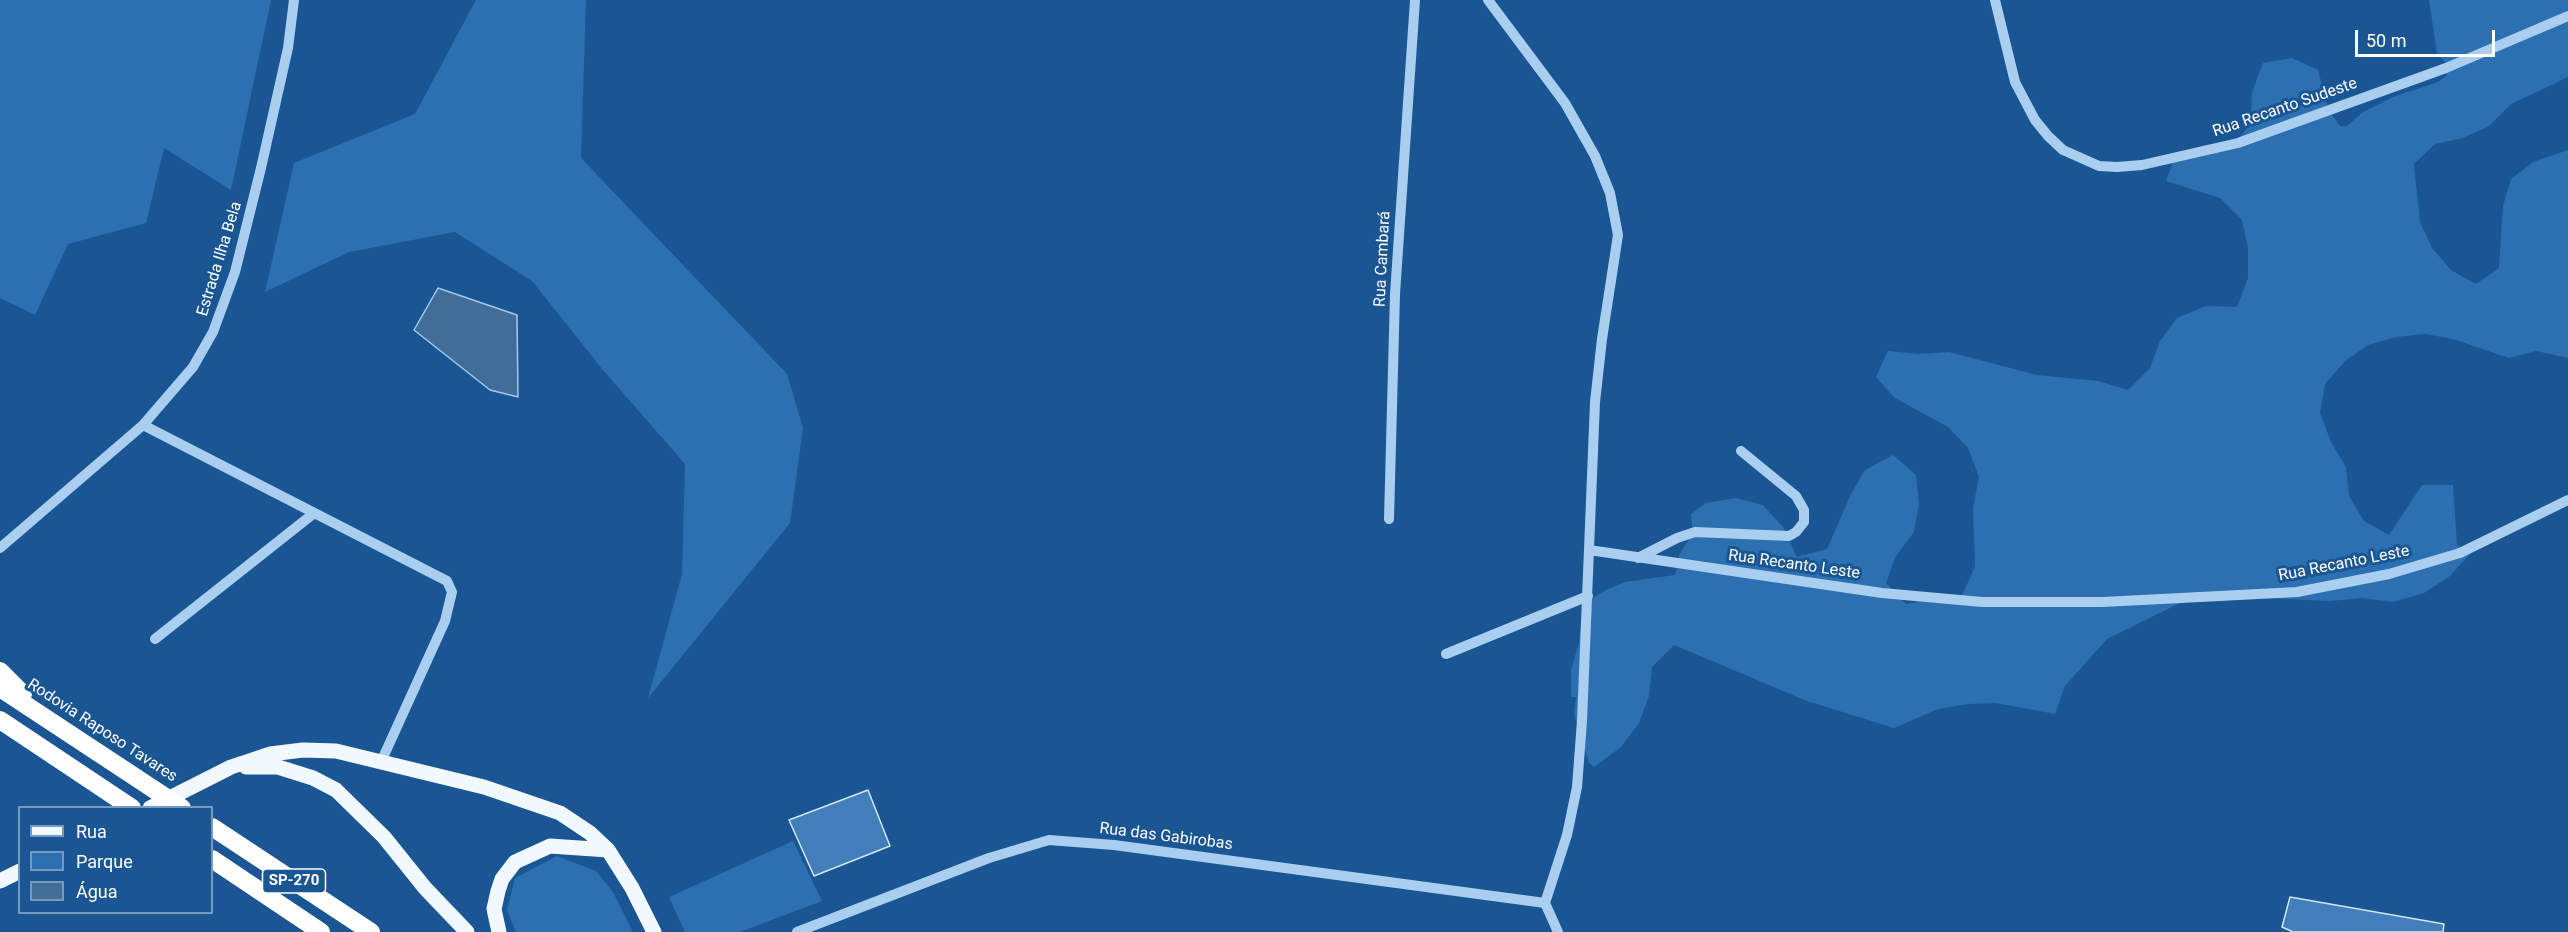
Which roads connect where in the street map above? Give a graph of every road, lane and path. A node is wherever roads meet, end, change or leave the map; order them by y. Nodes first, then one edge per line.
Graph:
1 (294, 0) edge
2 (1415, 0) edge
3 (1488, 0) edge
4 (1995, 0) edge
5 (2568, 16) edge
6 (143, 425) junction
7 (1741, 451) dead end
8 (2568, 500) edge
9 (313, 514) junction
10 (1389, 519) dead end
11 (0, 548) edge
12 (1589, 550) junction
13 (1638, 558) junction
14 (1588, 596) junction
15 (155, 639) dead end
16 (1446, 654) dead end
17 (0, 671) edge
18 (0, 688) edge
19 (48, 719) junction
20 (5, 725) edge
21 (381, 762) junction
22 (231, 767) junction
23 (130, 806) edge
24 (152, 806) edge
25 (180, 806) edge
26 (214, 828) edge
27 (608, 850) junction
28 (213, 861) edge
29 (18, 872) edge
30 (0, 881) edge
31 (1545, 903) junction
32 (321, 932) edge
33 (371, 932) edge
34 (467, 932) edge
35 (499, 932) edge
36 (654, 932) edge
37 (797, 932) edge
38 (1558, 932) edge

1 - 6 street, Estrada Ilha Bela
2 - 10 street, Rua Cambará
3 - 12 street
4 - 5 street, Rua Recanto Sudeste
6 - 9 street
6 - 11 street, Estrada Ilha Bela
7 - 13 street
8 - 13 street, Rua Recanto Leste
9 - 15 street
9 - 21 street
12 - 13 street, Rua Recanto Leste
12 - 14 street
14 - 16 street
14 - 31 street
17 - 19 highway
18 - 19 highway, Rodovia Raposo Tavares
19 - 25 highway, Rodovia Raposo Tavares, bridge
20 - 23 highway
21 - 22 main road
21 - 27 main road
22 - 24 main road
22 - 34 main road
26 - 33 highway, SP-270
27 - 35 main road
27 - 36 main road
28 - 32 highway, SP-270
29 - 30 main road
31 - 37 street, Rua das Gabirobas
31 - 38 street

